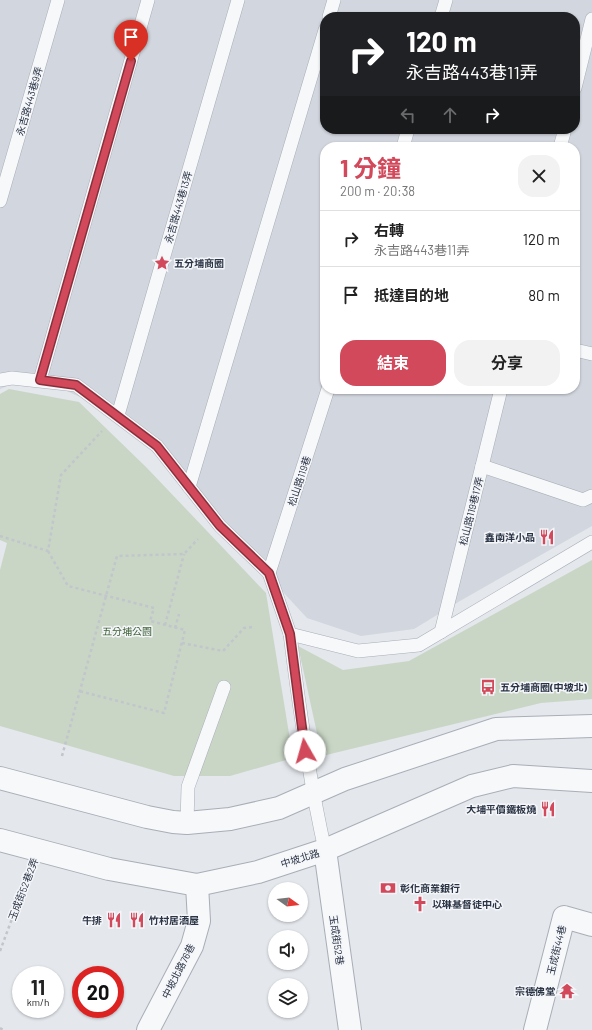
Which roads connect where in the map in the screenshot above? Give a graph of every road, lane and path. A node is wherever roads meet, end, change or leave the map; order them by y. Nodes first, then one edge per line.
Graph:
1 (58, 0) edge
2 (148, 0) edge
3 (238, 0) edge
4 (334, 0) edge
5 (446, 0) edge
6 (330, 12) edge
7 (442, 12) edge
8 (592, 19) edge
9 (320, 47) edge
10 (580, 68) edge
11 (0, 201) edge
12 (580, 351) edge
13 (592, 354) edge
14 (0, 380) edge
15 (40, 380) junction
16 (326, 394) edge
17 (500, 394) edge
18 (118, 415) junction
19 (482, 466) junction
20 (189, 487) junction
21 (592, 496) edge
22 (0, 536) edge
23 (198, 539) dead end
24 (592, 542) edge
25 (48, 551) junction
26 (184, 554) junction
27 (269, 573) junction
28 (106, 595) junction
29 (179, 614) dead end
30 (165, 625) junction
31 (253, 627) dead end
32 (175, 628) junction
33 (440, 632) junction
34 (290, 634) junction
35 (182, 643) junction
36 (224, 687) dead end
37 (79, 691) junction
38 (592, 726) edge
39 (62, 756) dead end
40 (0, 778) edge
41 (592, 781) edge
42 (312, 793) junction
43 (187, 823) junction
44 (0, 840) edge
45 (38, 850) junction
46 (325, 850) junction
47 (197, 885) junction
48 (592, 924) edge
49 (0, 951) edge
50 (0, 1028) edge
51 (4, 1030) edge
52 (148, 1030) edge
53 (350, 1030) edge
54 (536, 1030) edge

1 - 11 lane, 永吉路443巷9弄
2 - 15 lane
3 - 18 lane, 永吉路443巷13弄
4 - 6 lane
5 - 7 lane
8 - 10 lane
9 - 20 lane
12 - 13 lane
14 - 15 lane
15 - 18 lane
16 - 27 lane, 松山路119巷
17 - 19 lane, 松山路119巷17弄
18 - 20 lane
18 - 25 path
19 - 21 lane
19 - 33 lane, 松山路119巷17弄
20 - 27 lane
22 - 25 path
23 - 26 path
24 - 33 lane
25 - 28 path
26 - 28 path
26 - 30 path
27 - 34 lane
28 - 30 path
28 - 37 path
29 - 32 path
30 - 32 path
31 - 35 path
32 - 35 path
33 - 34 lane
34 - 42 lane
35 - 37 path
36 - 43 lane
37 - 39 path
38 - 42 street
40 - 43 street
41 - 46 street, 中坡北路
42 - 43 street
42 - 46 lane
44 - 45 street, 中坡北路
45 - 47 street, 中坡北路
45 - 49 path, 玉成街52巷2弄
46 - 47 street, 中坡北路
46 - 53 street, 玉成街52巷
47 - 52 street, 中坡北路76巷
48 - 54 street, 玉成街44巷
50 - 51 path

